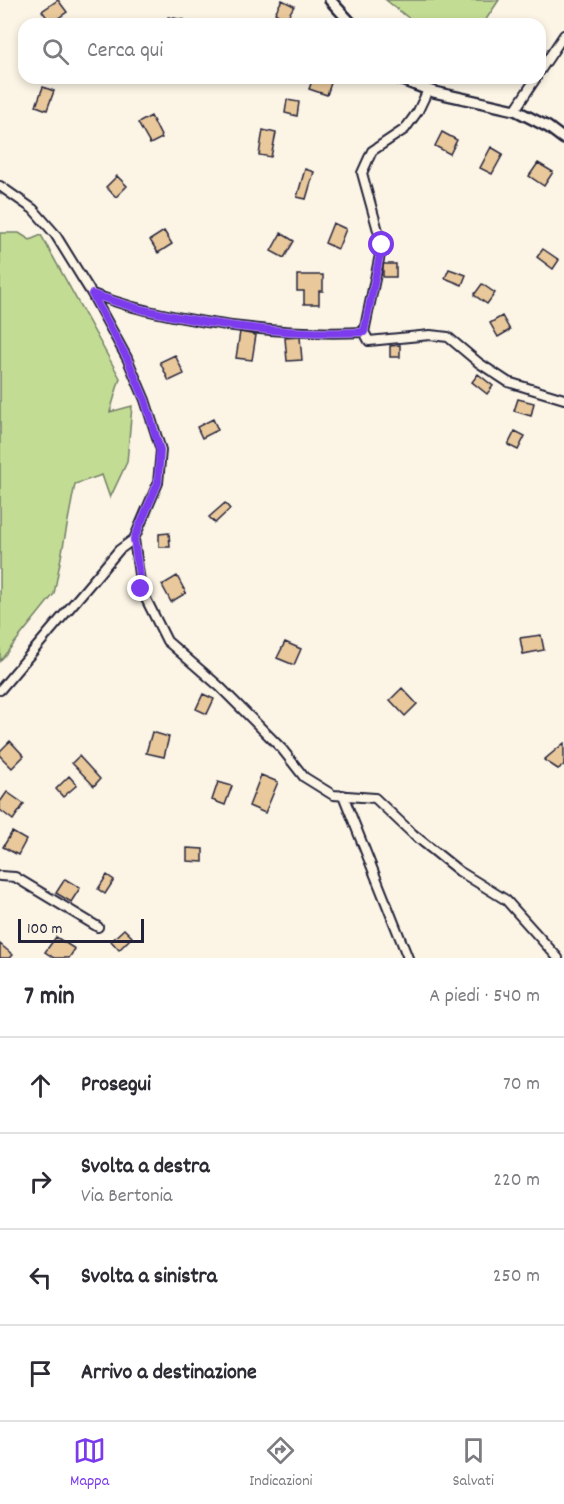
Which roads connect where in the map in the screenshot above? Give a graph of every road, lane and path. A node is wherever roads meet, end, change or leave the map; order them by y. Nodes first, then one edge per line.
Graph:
1 (330, 0) edge
2 (346, 18) edge
3 (564, 34) edge
4 (546, 62) edge
5 (412, 84) edge
6 (532, 84) edge
7 (428, 90) junction
8 (515, 110) junction
9 (564, 140) edge
10 (0, 186) edge
11 (92, 294) junction
12 (364, 332) junction
13 (564, 399) edge
14 (134, 539) junction
15 (0, 690) edge
16 (343, 795) junction
17 (0, 876) edge
18 (98, 927) dead end
19 (408, 958) edge
20 (558, 958) edge

1 - 2 street
3 - 4 street
5 - 7 street
6 - 8 street
7 - 8 street
7 - 12 street
8 - 9 street
10 - 11 street
11 - 12 street
11 - 14 street
12 - 13 street
14 - 15 street
14 - 16 street
16 - 19 street
16 - 20 street
17 - 18 street

